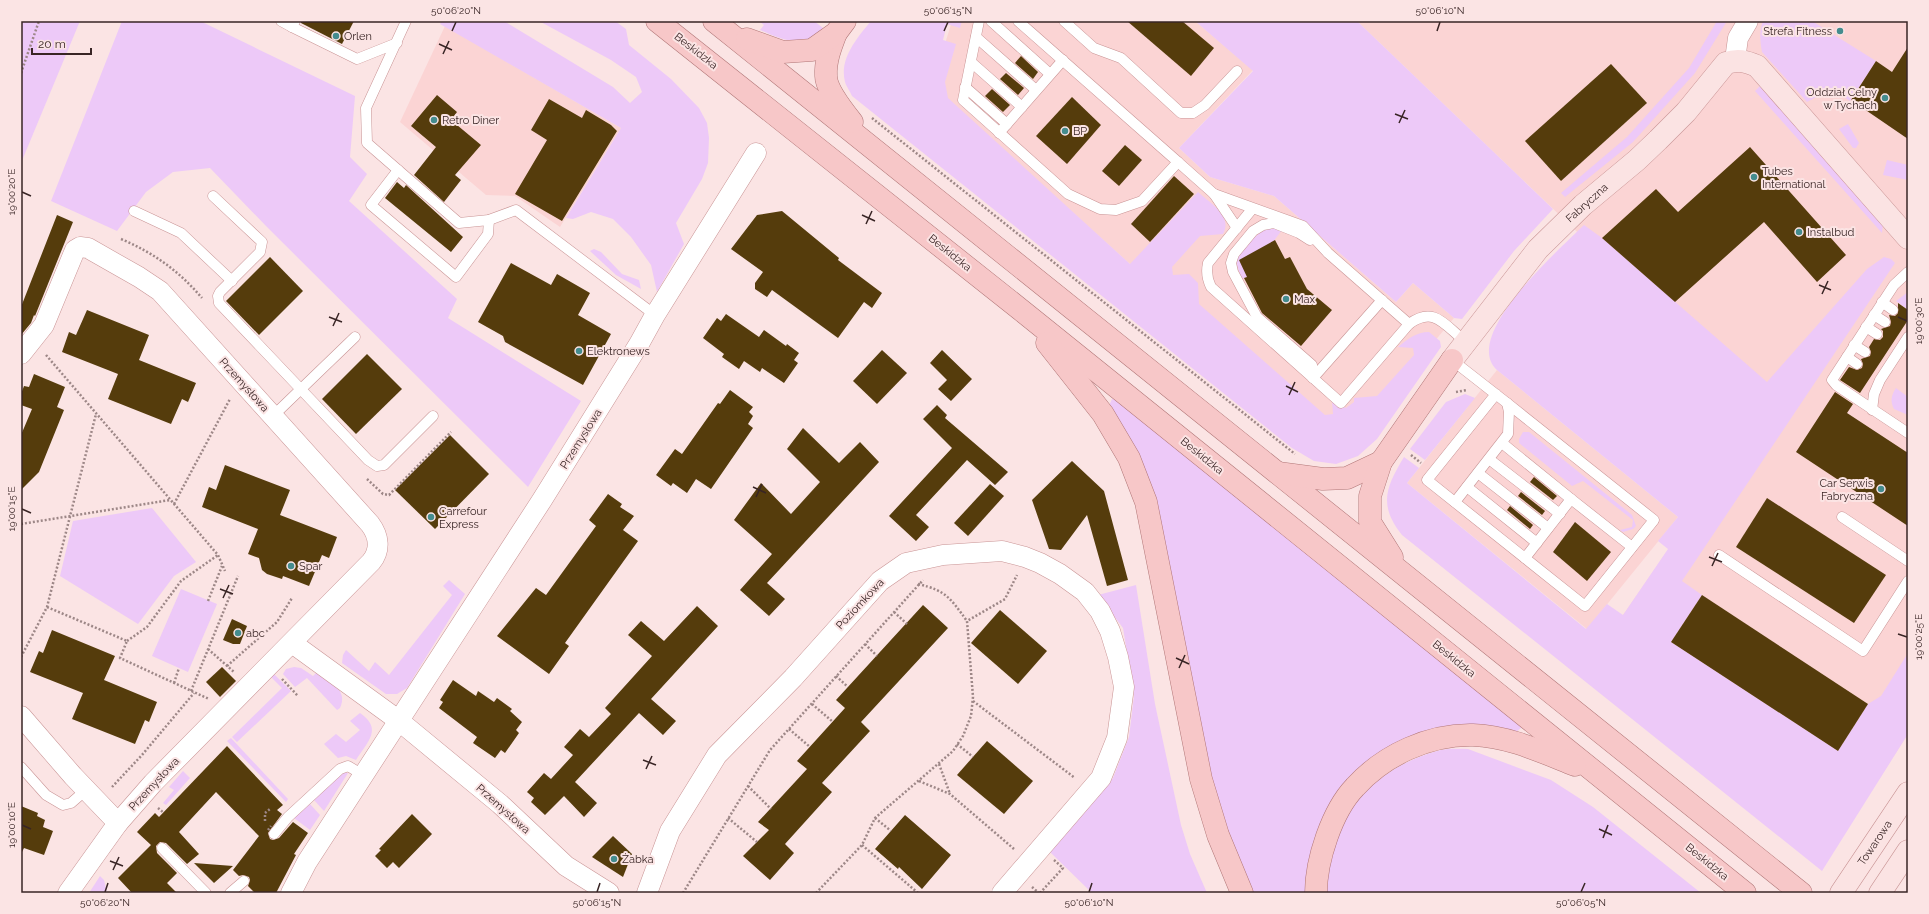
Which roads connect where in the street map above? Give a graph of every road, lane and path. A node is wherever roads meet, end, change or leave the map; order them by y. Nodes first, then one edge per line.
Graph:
1 (39, 21) edge
2 (281, 21) edge
3 (406, 21) edge
4 (657, 21) edge
5 (979, 21) edge
6 (991, 21) edge
7 (1018, 21) edge
8 (1064, 21) edge
9 (1748, 21) edge
10 (294, 24) edge
11 (722, 27) edge
12 (840, 27) edge
13 (976, 37) junction
14 (397, 43) junction
15 (1063, 60) junction
16 (1735, 60) junction
17 (971, 62) junction
18 (1237, 71) dead end
19 (21, 73) edge
20 (1050, 74) junction
21 (965, 87) junction
22 (1036, 90) junction
23 (1022, 107) junction
24 (866, 113) dead end
25 (1007, 124) junction
26 (999, 133) junction
27 (866, 142) junction
28 (756, 153) dead end
29 (1178, 162) junction
30 (398, 170) junction
31 (1214, 194) junction
32 (213, 196) dead end
33 (1253, 208) junction
34 (134, 211) dead end
35 (489, 220) junction
36 (1237, 228) junction
37 (1908, 238) edge
38 (1328, 253) junction
39 (1908, 272) edge
40 (232, 281) junction
41 (1382, 300) junction
42 (1882, 302) junction
43 (1022, 310) junction
44 (1893, 310) dead end
45 (655, 315) junction
46 (1874, 315) junction
47 (1885, 322) dead end
48 (1258, 323) junction
49 (1409, 324) junction
50 (1866, 327) junction
51 (1877, 334) dead end
52 (1906, 335) edge
53 (355, 337) dead end
54 (1466, 342) junction
55 (1854, 345) junction
56 (26, 347) edge
57 (1865, 352) dead end
58 (1846, 357) junction
59 (1452, 360) junction
60 (1857, 364) dead end
61 (1313, 378) junction
62 (301, 390) junction
63 (234, 393) dead end
64 (1496, 394) junction
65 (1507, 403) junction
66 (1872, 410) junction
67 (96, 414) junction
68 (273, 416) junction
69 (433, 416) dead end
70 (451, 432) dead end
71 (1908, 433) edge
72 (1502, 443) junction
73 (1410, 455) dead end
74 (1298, 456) dead end
75 (1489, 459) junction
76 (1381, 462) junction
77 (1422, 464) dead end
78 (1277, 473) junction
79 (1478, 473) junction
80 (1467, 487) junction
81 (379, 491) dead end
82 (1571, 499) junction
83 (170, 500) junction
84 (1455, 502) junction
85 (174, 504) junction
86 (1560, 514) junction
87 (69, 517) junction
88 (1842, 517) dead end
89 (21, 524) edge
90 (1548, 528) junction
91 (1537, 543) junction
92 (1632, 547) junction
93 (218, 555) junction
94 (1719, 555) dead end
95 (1025, 557) junction
96 (1526, 558) junction
97 (1908, 561) edge
98 (222, 565) junction
99 (225, 571) dead end
100 (1402, 572) junction
101 (238, 576) dead end
102 (923, 578) dead end
103 (1908, 581) edge
104 (918, 584) junction
105 (292, 598) dead end
106 (208, 600) dead end
107 (47, 607) junction
108 (894, 612) junction
109 (966, 621) junction
110 (907, 624) dead end
111 (127, 641) junction
112 (292, 643) junction
113 (865, 644) junction
114 (208, 649) junction
115 (877, 656) dead end
116 (21, 657) edge
117 (227, 666) junction
118 (179, 668) dead end
119 (278, 674) dead end
120 (836, 676) junction
121 (174, 683) junction
122 (249, 686) junction
123 (848, 687) dead end
124 (192, 692) junction
125 (298, 696) dead end
126 (973, 701) junction
127 (812, 704) junction
128 (227, 708) junction
129 (21, 716) edge
130 (398, 720) junction
131 (833, 722) dead end
132 (789, 729) junction
133 (958, 744) junction
134 (810, 748) dead end
135 (973, 757) dead end
136 (939, 764) junction
137 (21, 767) edge
138 (1593, 772) junction
139 (363, 775) junction
140 (919, 781) junction
141 (748, 786) junction
142 (1091, 790) junction
143 (1908, 793) edge
144 (950, 794) junction
145 (92, 796) junction
146 (771, 809) dead end
147 (273, 813) dead end
148 (265, 815) dead end
149 (728, 818) junction
150 (876, 818) junction
151 (118, 823) junction
152 (271, 830) dead end
153 (891, 831) dead end
154 (757, 842) dead end
155 (862, 845) junction
156 (162, 848) dead end
157 (1908, 851) edge
158 (1033, 866) junction
159 (244, 881) dead end
160 (1738, 887) edge
161 (68, 893) edge
162 (206, 893) edge
163 (230, 893) edge
164 (291, 893) edge
165 (609, 893) edge
166 (647, 893) edge
167 (683, 893) edge
168 (816, 893) edge
169 (918, 893) edge
170 (1002, 893) edge
171 (1039, 893) edge
172 (1242, 893) edge
173 (1316, 893) edge
174 (1800, 893) edge
175 (1841, 893) edge
176 (1880, 893) edge

1 - 19 path
2 - 10 lane
3 - 14 lane
4 - 43 main road, Beskidzka
5 - 13 lane
6 - 20 lane
7 - 15 lane
8 - 18 lane
9 - 16 street
10 - 14 lane
11 - 12 main road
11 - 27 main road
12 - 27 main road
13 - 17 lane
13 - 22 lane
14 - 30 lane
15 - 20 lane
15 - 29 lane
16 - 37 main road
16 - 54 main road, Fabryczna
17 - 21 lane
17 - 23 lane
20 - 22 lane
21 - 25 lane
21 - 26 lane
22 - 23 lane
23 - 25 lane
24 - 74 path
25 - 26 lane
26 - 29 lane
27 - 78 main road
28 - 45 street, Przemysłowa
29 - 31 lane
30 - 35 lane
30 - 35 lane
31 - 33 lane
31 - 36 lane
32 - 40 lane
33 - 36 lane
33 - 38 lane
34 - 40 lane
35 - 45 lane
36 - 48 lane
38 - 41 lane
38 - 48 lane
39 - 42 lane
40 - 62 lane
41 - 49 lane
41 - 61 lane
42 - 44 lane
42 - 46 lane
43 - 138 main road, Beskidzka
43 - 172 main road
45 - 130 street, Przemysłowa
46 - 47 lane
46 - 50 lane
48 - 61 lane
49 - 54 lane
49 - 61 lane
50 - 51 lane
50 - 55 lane
52 - 66 lane
53 - 62 lane
54 - 59 main road, Fabryczna
55 - 57 lane
55 - 58 lane
56 - 67 path
56 - 68 street, Przemysłowa
58 - 60 lane
58 - 66 lane
59 - 64 lane
59 - 76 main road
62 - 68 lane
62 - 69 lane
63 - 85 path
64 - 65 lane
64 - 84 lane
65 - 72 lane
65 - 92 lane
66 - 71 lane
67 - 83 path
67 - 87 path
68 - 112 street, Przemysłowa
70 - 81 path
72 - 75 lane
72 - 82 lane
73 - 77 path
75 - 79 lane
75 - 86 lane
76 - 78 main road
76 - 100 main road
78 - 100 main road
79 - 80 lane
79 - 90 lane
80 - 84 lane
80 - 91 lane
82 - 86 lane
82 - 92 lane
83 - 85 path
83 - 87 path
84 - 96 lane
85 - 93 path
86 - 90 lane
87 - 89 path
87 - 107 path
88 - 97 lane
90 - 91 lane
91 - 96 lane
92 - 96 lane
93 - 98 path
93 - 111 path
94 - 103 lane
95 - 109 path
95 - 142 street, Poziomkowa
95 - 166 street, Poziomkowa
98 - 99 path
98 - 106 path
100 - 174 main road
101 - 114 path
102 - 104 path
104 - 108 path
104 - 109 path
105 - 117 path
107 - 111 path
107 - 116 path
108 - 110 path
108 - 113 path
109 - 126 path
111 - 121 path
112 - 122 street, Przemysłowa
112 - 130 street, Przemysłowa
113 - 115 path
113 - 120 path
114 - 117 path
114 - 124 path
117 - 122 path
118 - 121 path
119 - 125 path
120 - 123 path
120 - 127 path
121 - 124 path
122 - 128 street, Przemysłowa
124 - 128 path
124 - 145 path
126 - 133 path
126 - 142 path
127 - 131 path
127 - 132 path
128 - 151 street, Przemysłowa
129 - 145 street
130 - 139 street, Przemysłowa
130 - 165 street, Przemysłowa
132 - 134 path
132 - 141 path
133 - 135 path
133 - 136 path
136 - 140 path
136 - 144 path
137 - 145 lane
138 - 160 main road, Beskidzka
138 - 173 main road
139 - 152 lane
139 - 164 street, Przemysłowa
140 - 144 path
140 - 150 path
141 - 146 path
141 - 149 path
142 - 158 street, Poziomkowa
143 - 175 main road, Towarowa
144 - 158 path
145 - 151 street
147 - 148 path
149 - 154 path
149 - 167 path
150 - 153 path
150 - 155 path
151 - 161 street, Przemysłowa
155 - 168 path
155 - 169 path
156 - 162 lane
157 - 176 main road
158 - 170 street, Poziomkowa
158 - 171 path
158 - 171 path
159 - 163 lane

